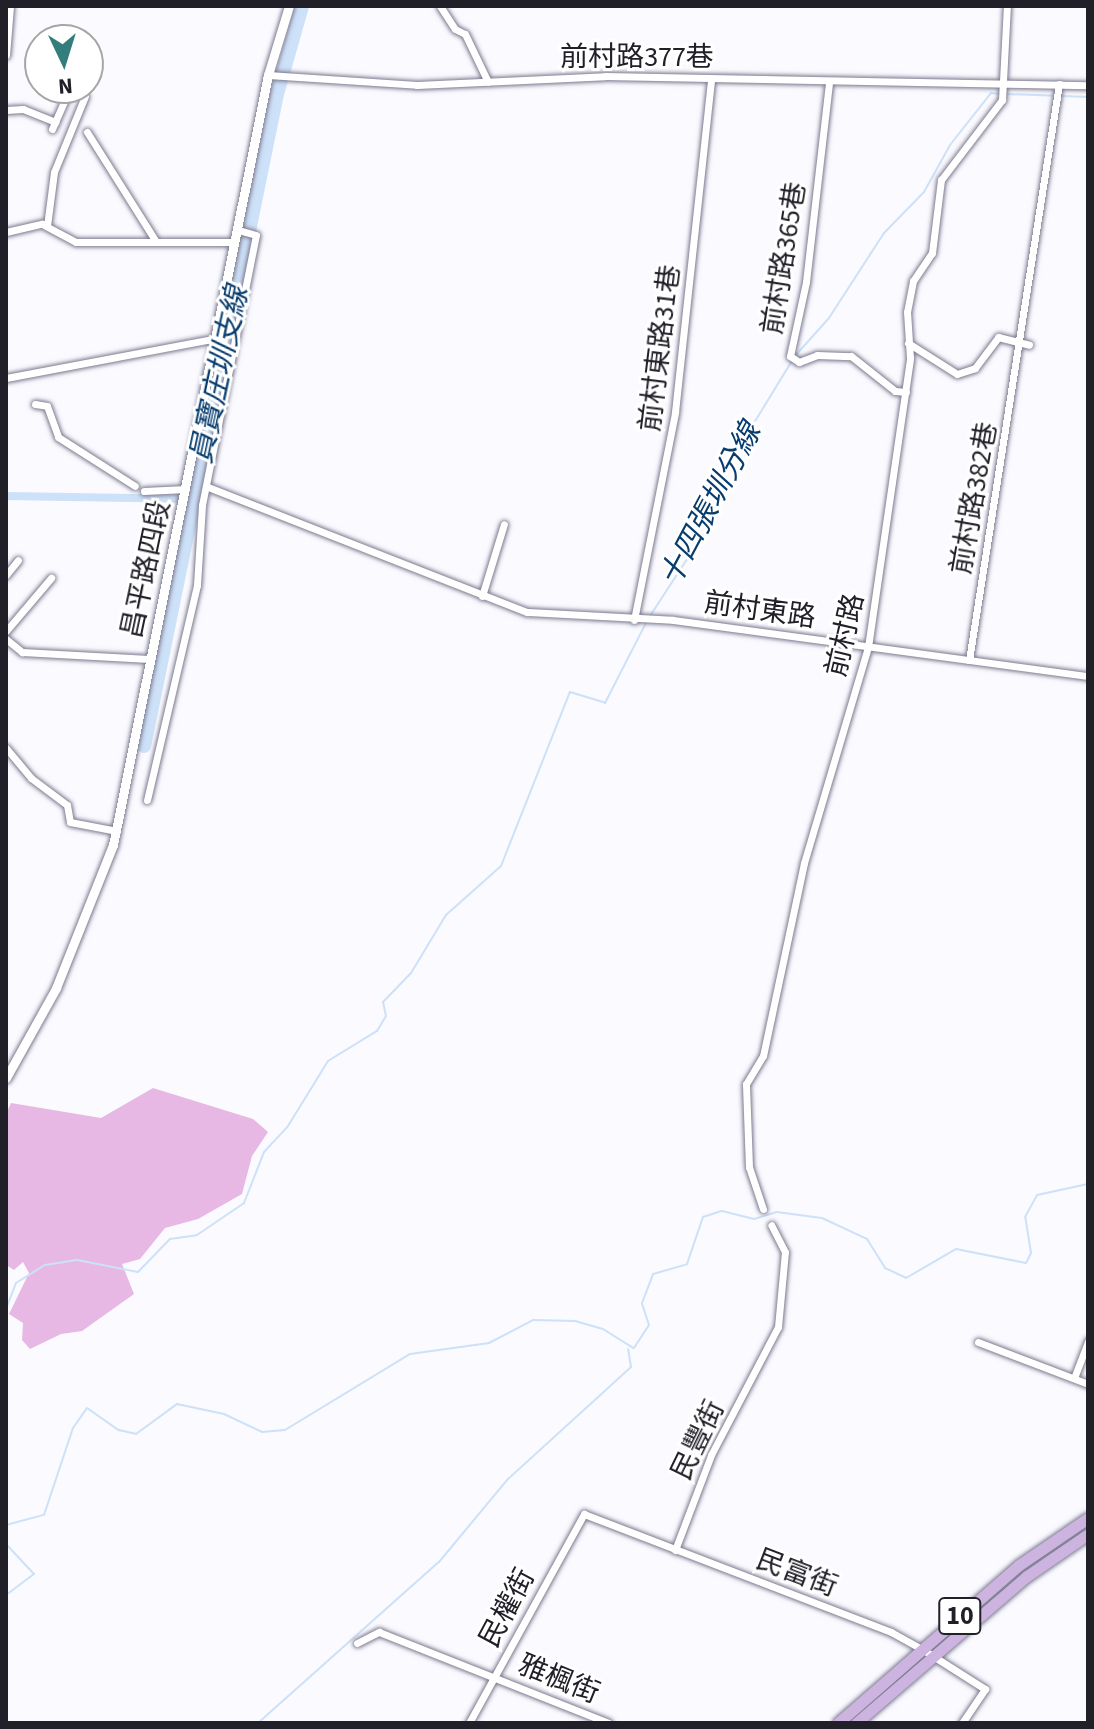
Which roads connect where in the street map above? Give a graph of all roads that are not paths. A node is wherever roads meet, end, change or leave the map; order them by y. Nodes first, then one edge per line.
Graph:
1 (10, 6) edge
2 (289, 6) edge
3 (440, 6) edge
4 (1007, 6) edge
5 (6, 55) edge
6 (268, 75) junction
7 (711, 79) junction
8 (488, 82) junction
9 (829, 83) junction
10 (1006, 84) junction
11 (1059, 84) junction
12 (1088, 85) edge
13 (63, 104) edge
14 (82, 104) edge
15 (6, 110) edge
16 (87, 132) dead end
17 (47, 226) junction
18 (238, 230) junction
19 (6, 232) edge
20 (155, 240) junction
21 (235, 242) junction
22 (218, 338) junction
23 (907, 343) junction
24 (1026, 344) junction
25 (6, 378) edge
26 (906, 392) junction
27 (35, 404) dead end
28 (135, 486) dead end
29 (208, 487) junction
30 (186, 489) junction
31 (144, 491) dead end
32 (504, 524) dead end
33 (18, 560) dead end
34 (6, 575) edge
35 (51, 578) dead end
36 (482, 596) junction
37 (634, 620) junction
38 (6, 631) edge
39 (6, 639) edge
40 (868, 647) junction
41 (149, 659) junction
42 (969, 660) junction
43 (1088, 676) edge
44 (6, 748) edge
45 (147, 800) dead end
46 (117, 831) junction
47 (6, 1078) edge
48 (763, 1209) dead end
49 (771, 1225) dead end
50 (1088, 1341) edge
51 (978, 1342) dead end
52 (1074, 1378) junction
53 (1088, 1384) edge
54 (584, 1514) joint
55 (1088, 1518) edge
56 (1088, 1534) edge
57 (675, 1550) junction
58 (357, 1643) dead end
59 (922, 1649) junction
60 (933, 1658) junction
61 (495, 1677) junction
62 (469, 1723) edge
63 (609, 1723) edge
64 (838, 1723) edge
65 (856, 1723) edge
66 (962, 1723) edge

1 - 5 street
2 - 6 street, 昌平路四段
3 - 8 street
4 - 10 street
6 - 8 street, 前村路377巷
6 - 18 street, 昌平路四段
7 - 8 street, 前村路377巷
7 - 9 street, 前村路377巷
7 - 37 street, 前村東路31巷
9 - 10 street, 前村路377巷
9 - 26 street, 前村路365巷
10 - 11 street, 前村路377巷
10 - 23 street, 前村路
11 - 12 street, 前村路377巷
11 - 24 street, 前村路382巷
13 - 15 street
14 - 17 street
16 - 20 street
17 - 19 street
17 - 20 street
18 - 21 street, 昌平路四段
18 - 29 street
20 - 21 street
21 - 22 street, 昌平路四段
22 - 25 street
22 - 30 street, 昌平路四段
23 - 24 street
23 - 26 street, 前村路
24 - 42 street, 前村路382巷
26 - 40 street, 前村路
27 - 28 street
29 - 36 street, 前村東路
29 - 45 street
30 - 31 street
30 - 41 street, 昌平路四段
32 - 36 street
33 - 34 street
35 - 38 street
36 - 37 street, 前村東路
37 - 40 street, 前村東路
39 - 41 street
40 - 42 street, 前村東路
40 - 48 street, 前村路
41 - 46 street, 昌平路四段
42 - 43 street, 前村東路
44 - 46 street
46 - 47 street, 昌平路四段
49 - 57 street, 民豐街
50 - 52 street
51 - 52 street
52 - 53 street
54 - 57 street, 民富街
54 - 61 street, 民權街
55 - 59 main road, 10
56 - 60 main road, 10
57 - 59 street, 民富街
58 - 61 street, 雅楓街
59 - 60 street, 民富街
59 - 64 main road, 10
60 - 65 main road, 10
60 - 66 street, 民富街
61 - 62 street, 民權街
61 - 63 street, 雅楓街

